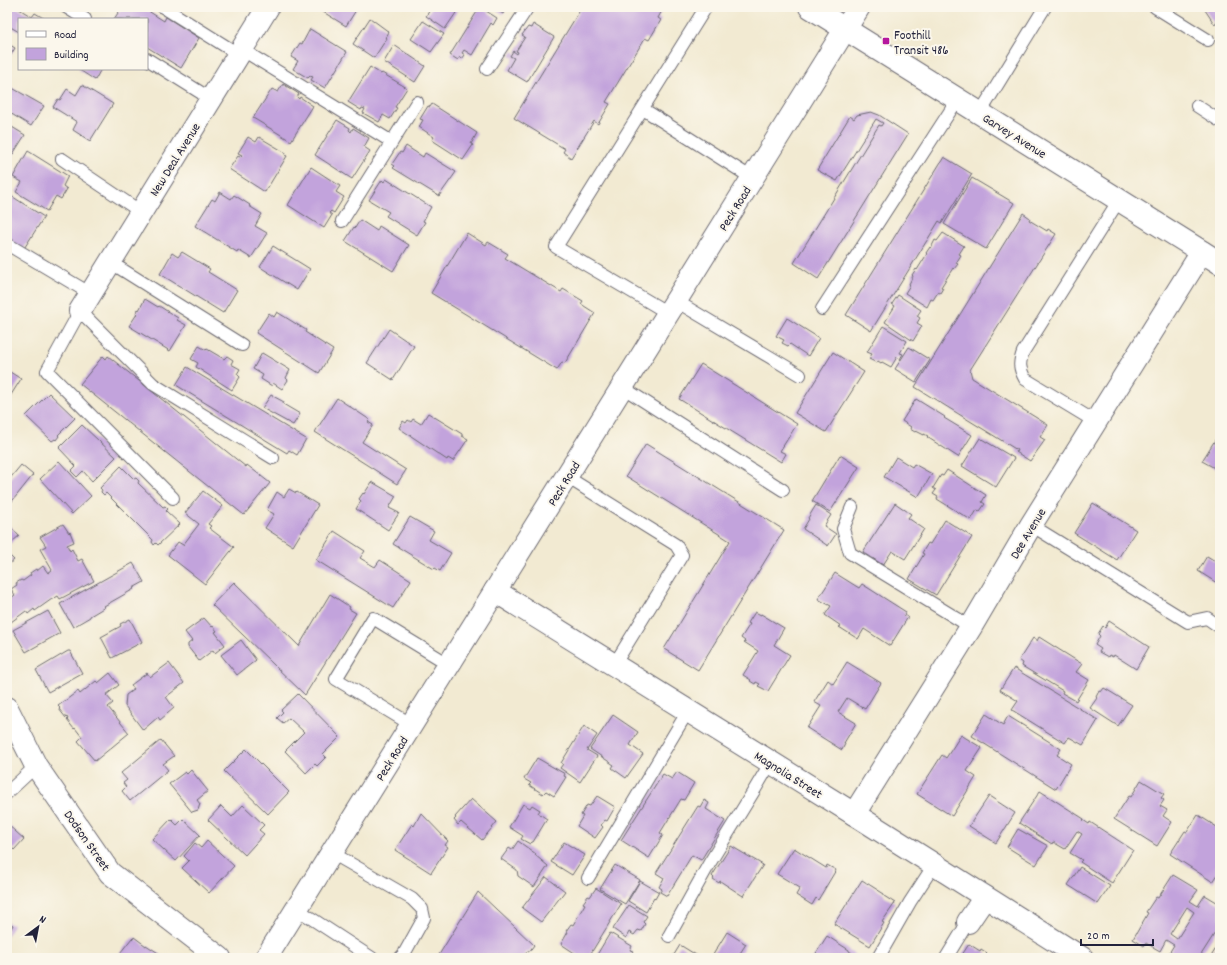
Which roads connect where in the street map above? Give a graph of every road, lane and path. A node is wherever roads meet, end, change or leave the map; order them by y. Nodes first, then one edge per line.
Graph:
1 (66, 7) edge
2 (163, 7) edge
3 (528, 7) edge
4 (706, 7) edge
5 (810, 7) edge
6 (859, 7) edge
7 (1045, 7) edge
8 (1155, 7) edge
9 (262, 9) edge
10 (83, 18) edge
11 (845, 29) junction
12 (1208, 40) dead end
13 (240, 52) junction
14 (148, 60) edge
15 (487, 69) dead end
16 (210, 99) junction
17 (958, 99) junction
18 (417, 102) dead end
19 (1197, 106) dead end
20 (642, 109) junction
21 (980, 113) junction
22 (1220, 121) edge
23 (392, 142) junction
24 (62, 158) dead end
25 (752, 178) junction
26 (1119, 200) junction
27 (141, 212) junction
28 (342, 221) dead end
29 (7, 244) edge
30 (1211, 258) edge
31 (110, 262) junction
32 (86, 303) junction
33 (672, 307) junction
34 (822, 309) dead end
35 (242, 346) dead end
36 (800, 375) dead end
37 (622, 387) junction
38 (1096, 422) junction
39 (273, 458) dead end
40 (567, 477) junction
41 (783, 490) dead end
42 (173, 498) dead end
43 (852, 507) dead end
44 (1031, 525) junction
45 (496, 591) junction
46 (971, 627) junction
47 (1220, 627) edge
48 (450, 665) junction
49 (614, 665) junction
50 (7, 708) edge
51 (688, 711) junction
52 (412, 725) junction
53 (771, 762) junction
54 (36, 766) junction
55 (7, 793) edge
56 (854, 814) junction
57 (332, 853) junction
58 (934, 864) junction
59 (588, 878) dead end
60 (985, 897) junction
61 (297, 910) junction
62 (968, 922) joint
63 (669, 936) dead end
64 (220, 958) edge
65 (266, 958) edge
66 (372, 958) edge
67 (400, 958) edge
68 (878, 958) edge
69 (946, 958) edge
70 (1082, 958) edge

1 - 10 lane
2 - 13 lane
3 - 15 lane
4 - 20 lane
5 - 11 street, Garvey Avenue
6 - 11 street, Peck Road
7 - 21 lane
8 - 12 lane
9 - 13 street, New Deal Avenue
11 - 17 street, Garvey Avenue
11 - 25 street, Peck Road
13 - 16 street, New Deal Avenue
13 - 23 lane
14 - 16 lane
16 - 27 street, New Deal Avenue
17 - 21 street, Garvey Avenue
17 - 34 lane
18 - 23 lane
19 - 22 lane
20 - 25 lane
20 - 33 lane
21 - 26 street, Garvey Avenue
23 - 28 lane
24 - 27 lane
25 - 33 street, Peck Road
26 - 30 street, Garvey Avenue
26 - 38 lane
27 - 31 street, New Deal Avenue
29 - 32 lane
30 - 38 street, Dee Avenue
31 - 32 street, New Deal Avenue
31 - 35 lane
32 - 39 lane
32 - 42 lane
33 - 36 lane
33 - 37 street, Peck Road
37 - 40 street, Peck Road
37 - 41 lane
38 - 44 street, Dee Avenue
40 - 45 street, Peck Road
40 - 49 lane
43 - 46 lane
44 - 46 street, Dee Avenue
44 - 47 lane
45 - 48 street, Peck Road
45 - 49 street, Magnolia Street
46 - 56 street, Dee Avenue
48 - 52 street, Peck Road
48 - 52 lane
49 - 51 street, Magnolia Street
50 - 54 street, Dodson Street
51 - 53 street, Magnolia Street
51 - 59 lane
52 - 57 street, Peck Road
53 - 56 street, Magnolia Street
53 - 63 lane
54 - 55 lane
54 - 64 street, Dodson Street
56 - 58 street, Magnolia Street
57 - 61 street, Peck Road
57 - 67 lane
58 - 60 street, Magnolia Street
58 - 68 lane
60 - 62 street
60 - 70 street, Magnolia Street
61 - 65 street, Peck Road
61 - 66 lane
62 - 69 lane

